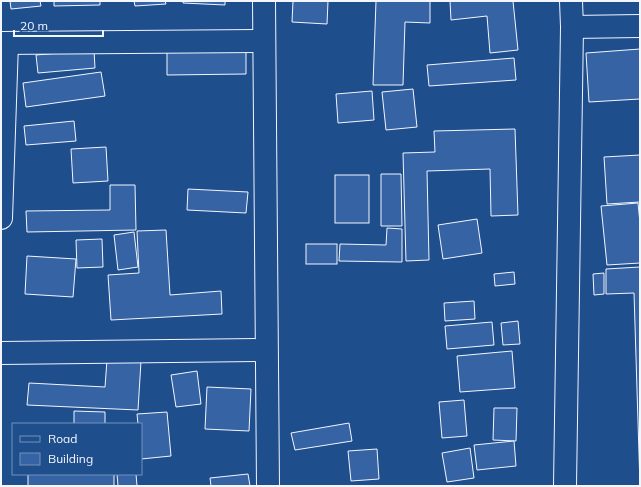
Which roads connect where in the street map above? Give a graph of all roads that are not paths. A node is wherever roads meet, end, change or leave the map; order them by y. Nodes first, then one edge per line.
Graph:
1 (264, 1) edge
2 (571, 1) edge
3 (572, 26) junction
4 (640, 26) edge
5 (264, 41) junction
6 (4, 43) edge
7 (1, 218) edge
8 (266, 350) junction
9 (1, 353) edge
10 (268, 486) edge
11 (565, 486) edge

1 - 5 street
2 - 3 street
3 - 4 street
3 - 11 street
5 - 6 street
5 - 8 street
6 - 7 street
8 - 9 street
8 - 10 street

